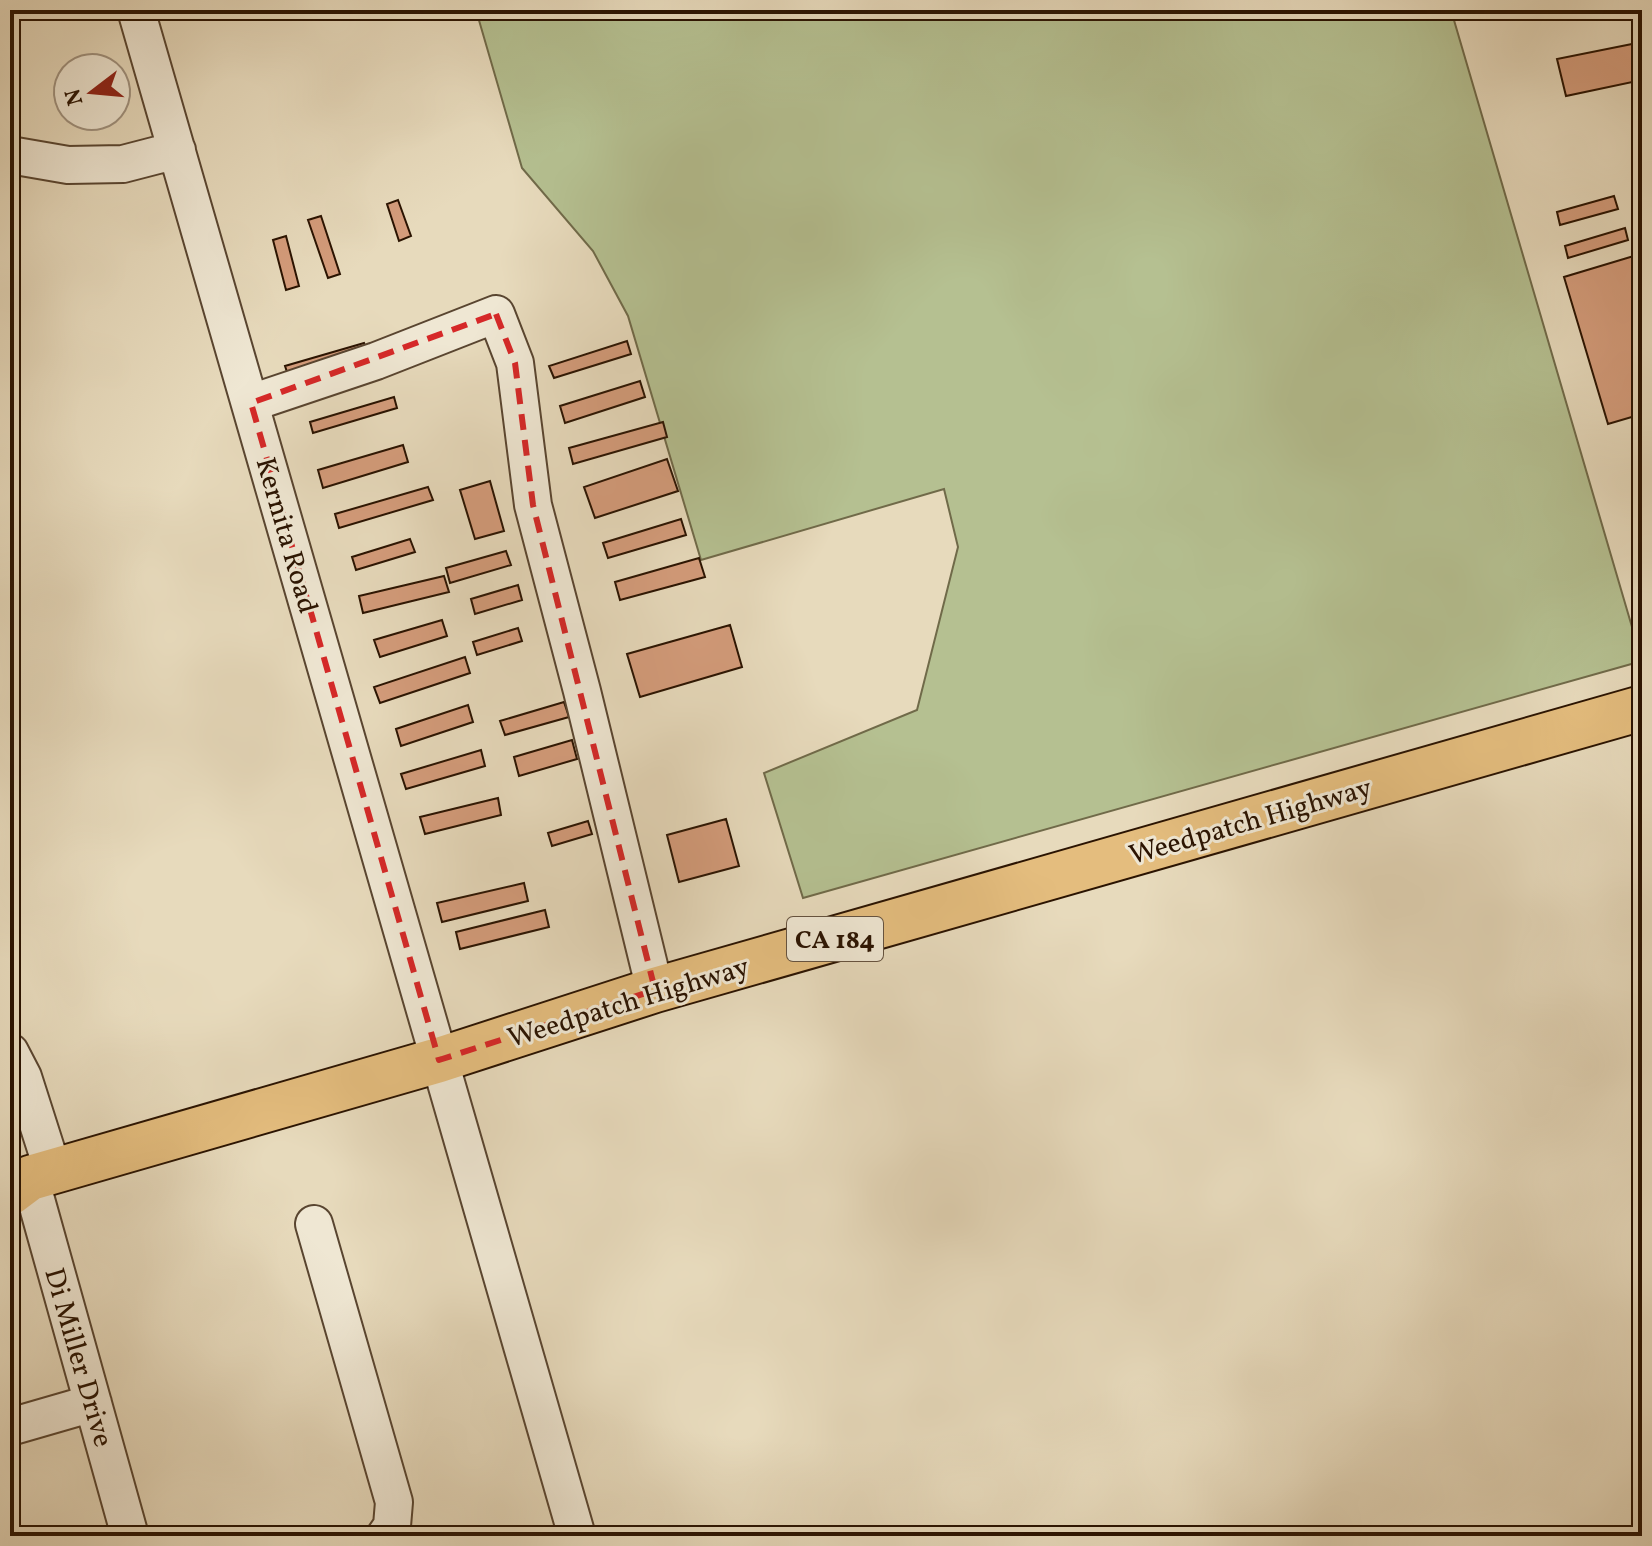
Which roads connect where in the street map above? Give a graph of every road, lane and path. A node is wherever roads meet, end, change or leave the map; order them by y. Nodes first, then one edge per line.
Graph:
1 (136, 10) edge
2 (177, 150) junction
3 (10, 155) edge
4 (251, 403) junction
5 (1642, 708) edge
6 (655, 990) junction
7 (10, 1052) edge
8 (439, 1060) junction
9 (26, 1179) edge
10 (314, 1224) dead end
11 (93, 1403) junction
12 (10, 1427) edge
13 (130, 1536) edge
14 (385, 1536) edge
15 (577, 1536) edge

1 - 2 street, Kernita Road
2 - 3 street
2 - 4 street, Kernita Road
4 - 6 street
4 - 8 street, Kernita Road
5 - 6 main road, Weedpatch Highway / CA 184
6 - 8 main road, Weedpatch Highway / CA 184
7 - 9 street, Di Miller Drive
8 - 9 main road, Weedpatch Highway / CA 184
8 - 15 street, Kernita Road
9 - 11 street, Di Miller Drive
10 - 14 street
11 - 12 street
11 - 13 street, Di Miller Drive

